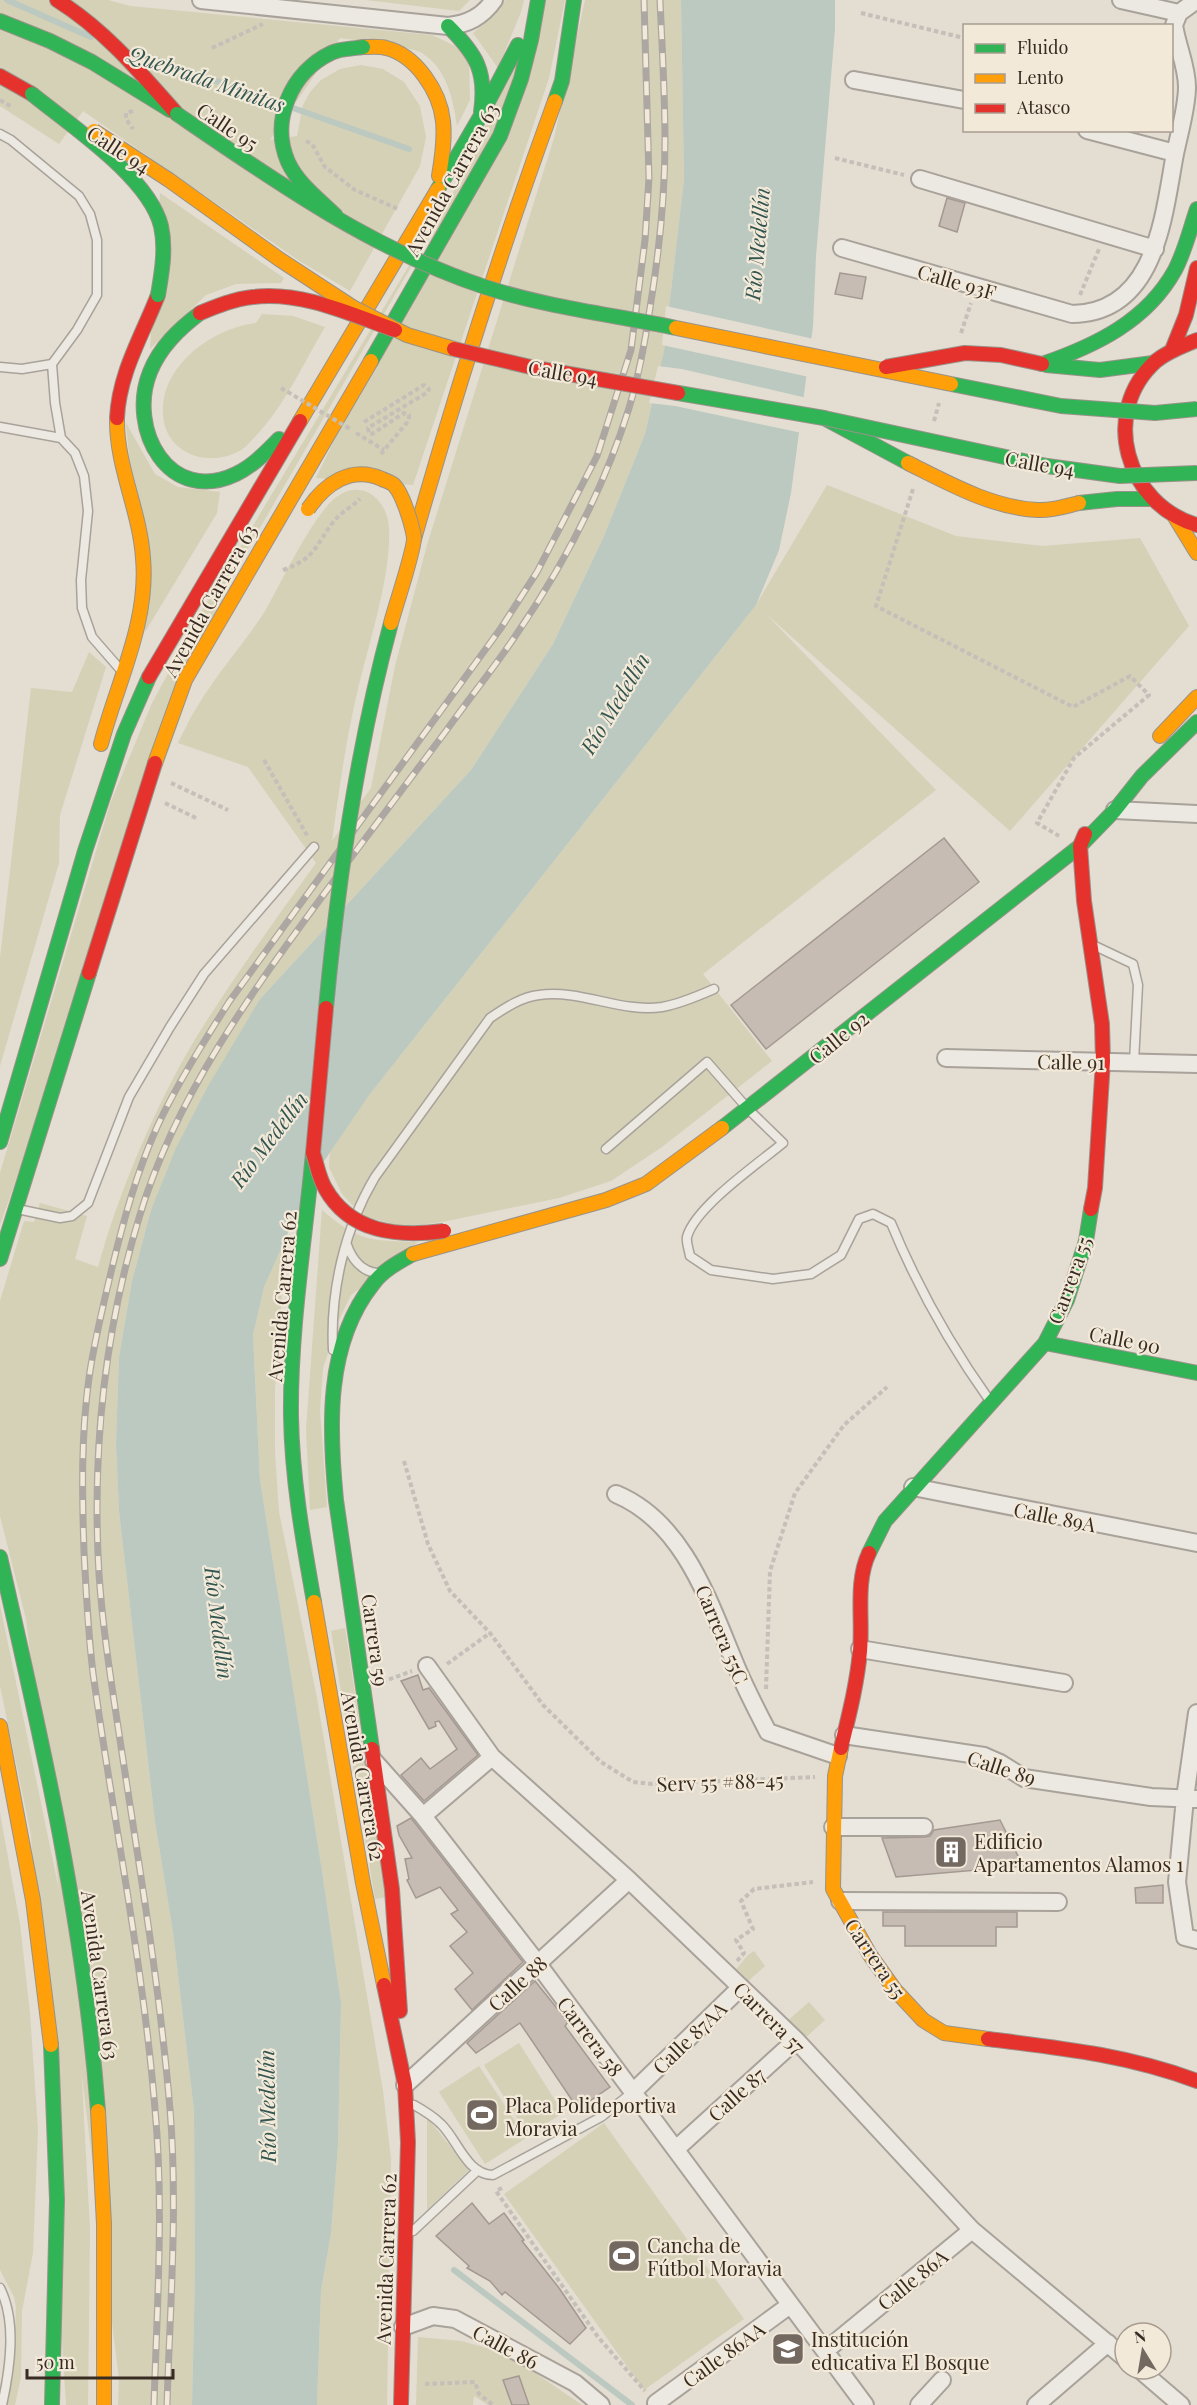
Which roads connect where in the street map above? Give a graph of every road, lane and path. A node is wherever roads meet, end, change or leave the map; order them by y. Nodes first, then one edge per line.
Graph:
1 (57, 0) edge
2 (201, 0) edge
3 (494, 0) edge
4 (537, 0) edge
5 (574, 0) edge
6 (1121, 0) edge
7 (1197, 0) edge
8 (274, 8) junction
9 (861, 13) dead end
10 (1179, 13) junction
11 (0, 21) edge
12 (448, 26) junction
13 (963, 38) edge
14 (212, 48) dead end
15 (0, 76) edge
16 (854, 80) dead end
17 (1179, 86) edge
18 (32, 94) junction
19 (0, 100) edge
20 (963, 100) edge
21 (20, 112) dead end
22 (177, 114) junction
23 (480, 117) junction
24 (1095, 132) edge
25 (0, 134) edge
26 (306, 141) dead end
27 (1175, 153) junction
28 (835, 158) dead end
29 (920, 179) joint
30 (437, 187) junction
31 (1197, 209) edge
32 (402, 210) dead end
33 (337, 217) junction
34 (842, 248) dead end
35 (1155, 249) junction
36 (1197, 268) edge
37 (972, 298) dead end
38 (395, 330) junction
39 (1197, 340) edge
40 (958, 344) dead end
41 (1172, 350) junction
42 (1153, 363) junction
43 (52, 364) junction
44 (1042, 364) junction
45 (0, 367) edge
46 (874, 369) junction
47 (281, 388) dead end
48 (940, 401) dead end
49 (1197, 409) edge
50 (404, 413) dead end
51 (303, 416) junction
52 (824, 418) junction
53 (933, 424) dead end
54 (0, 427) edge
55 (352, 430) junction
56 (61, 438) junction
57 (384, 450) dead end
58 (1197, 473) edge
59 (915, 480) dead end
60 (1151, 499) junction
61 (304, 514) dead end
62 (1175, 517) junction
63 (1197, 525) edge
64 (414, 539) junction
65 (280, 546) dead end
66 (1197, 553) edge
67 (197, 656) junction
68 (123, 672) junction
69 (1197, 697) edge
70 (1197, 722) edge
71 (1152, 744) dead end
72 (98, 759) dead end
73 (264, 760) dead end
74 (151, 774) junction
75 (94, 782) dead end
76 (145, 793) junction
77 (1107, 808) junction
78 (228, 810) dead end
79 (1197, 814) edge
80 (196, 818) dead end
81 (1060, 836) dead end
82 (1080, 846) junction
83 (314, 847) joint
84 (77, 871) junction
85 (1090, 943) junction
86 (714, 989) dead end
87 (946, 1058) dead end
88 (1104, 1061) junction
89 (1134, 1062) junction
90 (1197, 1064) edge
91 (748, 1109) junction
92 (0, 1142) edge
93 (606, 1149) dead end
94 (313, 1153) junction
95 (585, 1207) junction
96 (16, 1208) junction
97 (347, 1244) junction
98 (437, 1246) joint
99 (0, 1259) edge
100 (384, 1273) junction
101 (1045, 1343) junction
102 (1197, 1373) edge
103 (334, 1383) junction
104 (887, 1387) dead end
105 (992, 1403) junction
106 (404, 1461) dead end
107 (913, 1487) junction
108 (616, 1494) dead end
109 (1197, 1543) edge
110 (0, 1557) edge
111 (490, 1633) junction
112 (860, 1648) junction
113 (430, 1670) junction
114 (379, 1683) dead end
115 (1064, 1683) dead end
116 (766, 1690) dead end
117 (1197, 1713) edge
118 (0, 1726) edge
119 (844, 1735) junction
120 (838, 1756) junction
121 (492, 1757) junction
122 (373, 1760) junction
123 (834, 1776) junction
124 (1191, 1799) edge
125 (423, 1816) junction
126 (833, 1827) junction
127 (924, 1827) dead end
128 (832, 1879) junction
129 (629, 1880) junction
130 (840, 1901) junction
131 (1058, 1902) dead end
132 (1191, 1938) edge
133 (538, 1964) junction
134 (726, 1973) junction
135 (741, 1987) junction
136 (796, 2040) junction
137 (1197, 2081) edge
138 (633, 2092) junction
139 (405, 2093) junction
140 (676, 2149) junction
141 (478, 2169) junction
142 (506, 2185) dead end
143 (972, 2230) junction
144 (406, 2237) junction
145 (0, 2288) edge
146 (790, 2305) junction
147 (403, 2327) junction
148 (1108, 2343) junction
149 (1113, 2347) edge
150 (825, 2351) junction
151 (52, 2376) junction
152 (942, 2380) dead end
153 (1153, 2381) edge
154 (419, 2384) dead end
155 (656, 2403) joint
156 (2, 2405) edge
157 (42, 2405) edge
158 (52, 2405) edge
159 (104, 2405) edge
160 (401, 2405) edge
161 (493, 2405) edge
162 (602, 2405) edge
163 (865, 2405) edge
164 (919, 2405) edge
165 (1036, 2405) edge
166 (1182, 2405) edge

1 - 22 main road
2 - 8 street
3 - 12 street
4 - 23 main road, Avenida Carrera 63
4 - 67 main road, Avenida Carrera 63
5 - 64 main road
6 - 10 street
7 - 10 street
8 - 12 street
8 - 14 path
9 - 13 path
10 - 17 street
11 - 22 main road, Calle 95
12 - 23 main road
15 - 18 main road, Calle 94
16 - 20 street
17 - 27 street
18 - 38 main road, Calle 94, bridge
18 - 68 main road, bridge
19 - 21 path, bridge
22 - 33 main road, Calle 95, bridge
23 - 30 main road, Avenida Carrera 63
24 - 27 street
25 - 43 lane
26 - 32 path
27 - 35 street
28 - 29 path
29 - 35 street
30 - 33 main road, bridge
30 - 51 main road, Avenida Carrera 63
31 - 44 main road
33 - 46 main road, bridge
34 - 35 street, Calle 93F
36 - 41 main road
37 - 40 path
38 - 51 main road, bridge
38 - 52 main road, Calle 94, bridge
39 - 41 main road
41 - 42 main road
42 - 44 main road
42 - 60 main road
43 - 45 lane
43 - 56 lane
44 - 46 main road, bridge
46 - 49 main road, bridge
47 - 55 path, bridge
48 - 53 path
50 - 55 path
51 - 84 main road, Avenida Carrera 63
52 - 58 main road, Calle 94, bridge
52 - 60 main road, bridge
54 - 56 lane
55 - 57 path
56 - 68 lane
59 - 81 path
60 - 62 main road
61 - 64 main road, bridge
62 - 63 main road
62 - 66 main road
64 - 94 main road, bridge
65 - 67 main road
67 - 74 main road, Avenida Carrera 63
68 - 72 main road
69 - 71 main road
70 - 77 main road, Calle 92
73 - 83 path
74 - 76 main road, Avenida Carrera 63
74 - 78 path
75 - 84 main road
76 - 80 path
76 - 96 main road, Avenida Carrera 63
77 - 79 street
77 - 82 main road, Calle 92
82 - 85 main road, Carrera 55
82 - 91 main road, Calle 92
83 - 96 lane
84 - 92 main road, Avenida Carrera 63
85 - 88 main road, Carrera 55
85 - 89 lane
86 - 97 lane
87 - 88 street, Calle 91
88 - 89 street, Calle 91
88 - 101 main road, Carrera 55
89 - 90 street, Calle 91
91 - 93 lane
91 - 95 main road, Calle 92
91 - 105 lane
94 - 95 main road, Calle 92, bridge
94 - 139 main road, Avenida Carrera 62
95 - 98 main road, Calle 92
96 - 99 main road, Avenida Carrera 63
97 - 100 lane
97 - 103 lane
98 - 100 main road, Carrera 59
100 - 103 main road, Carrera 59
101 - 102 main road, Calle 90
101 - 105 main road, Carrera 55
103 - 122 main road, Carrera 59
104 - 116 path
105 - 107 main road, Carrera 55
106 - 111 path, Serv 55 #88-45
107 - 109 street, Calle 89A
107 - 112 main road, Carrera 55
108 - 120 street, Carrera 55C
110 - 159 main road, Avenida Carrera 63
111 - 113 path
111 - 123 path, Serv 55 #88-45
112 - 115 street
112 - 119 main road, Carrera 55
113 - 114 path
113 - 121 street, Carrera 57
117 - 124 street
118 - 151 main road
119 - 120 main road, Carrera 55
119 - 124 street, Calle 89
120 - 123 main road, Carrera 55
121 - 125 street
121 - 129 street, Carrera 57
122 - 125 street, Carrera 58
122 - 139 main road, Carrera 59
123 - 126 main road, Carrera 55
124 - 132 street
125 - 133 street, Carrera 58
126 - 127 street
126 - 128 main road, Carrera 55
128 - 130 main road, Carrera 55
128 - 134 path
129 - 133 street, Calle 88
129 - 134 street, Carrera 57
130 - 131 street
130 - 137 main road, Carrera 55
133 - 138 street, Carrera 58
133 - 139 street, Calle 88
134 - 135 street, Carrera 57
135 - 136 street, Carrera 57
135 - 138 street, Calle 87AA
136 - 140 street, Calle 87
136 - 143 street, Carrera 57
138 - 140 street, Carrera 58
138 - 141 lane, Calle 87AA
139 - 141 lane
139 - 144 main road, Avenida Carrera 62
140 - 146 street, Carrera 58
141 - 144 lane
142 - 155 path
143 - 148 street, Carrera 57
143 - 150 street, Calle 86A
144 - 147 main road, Avenida Carrera 62
145 - 156 lane
146 - 150 street, Carrera 58
146 - 155 street, Calle 86AA
147 - 160 main road, Avenida Carrera 62
147 - 162 street, Calle 86
148 - 149 street, Carrera 57
148 - 165 street
150 - 163 street, Carrera 58
151 - 157 main road
151 - 158 main road
152 - 164 street
153 - 166 street
154 - 161 path

